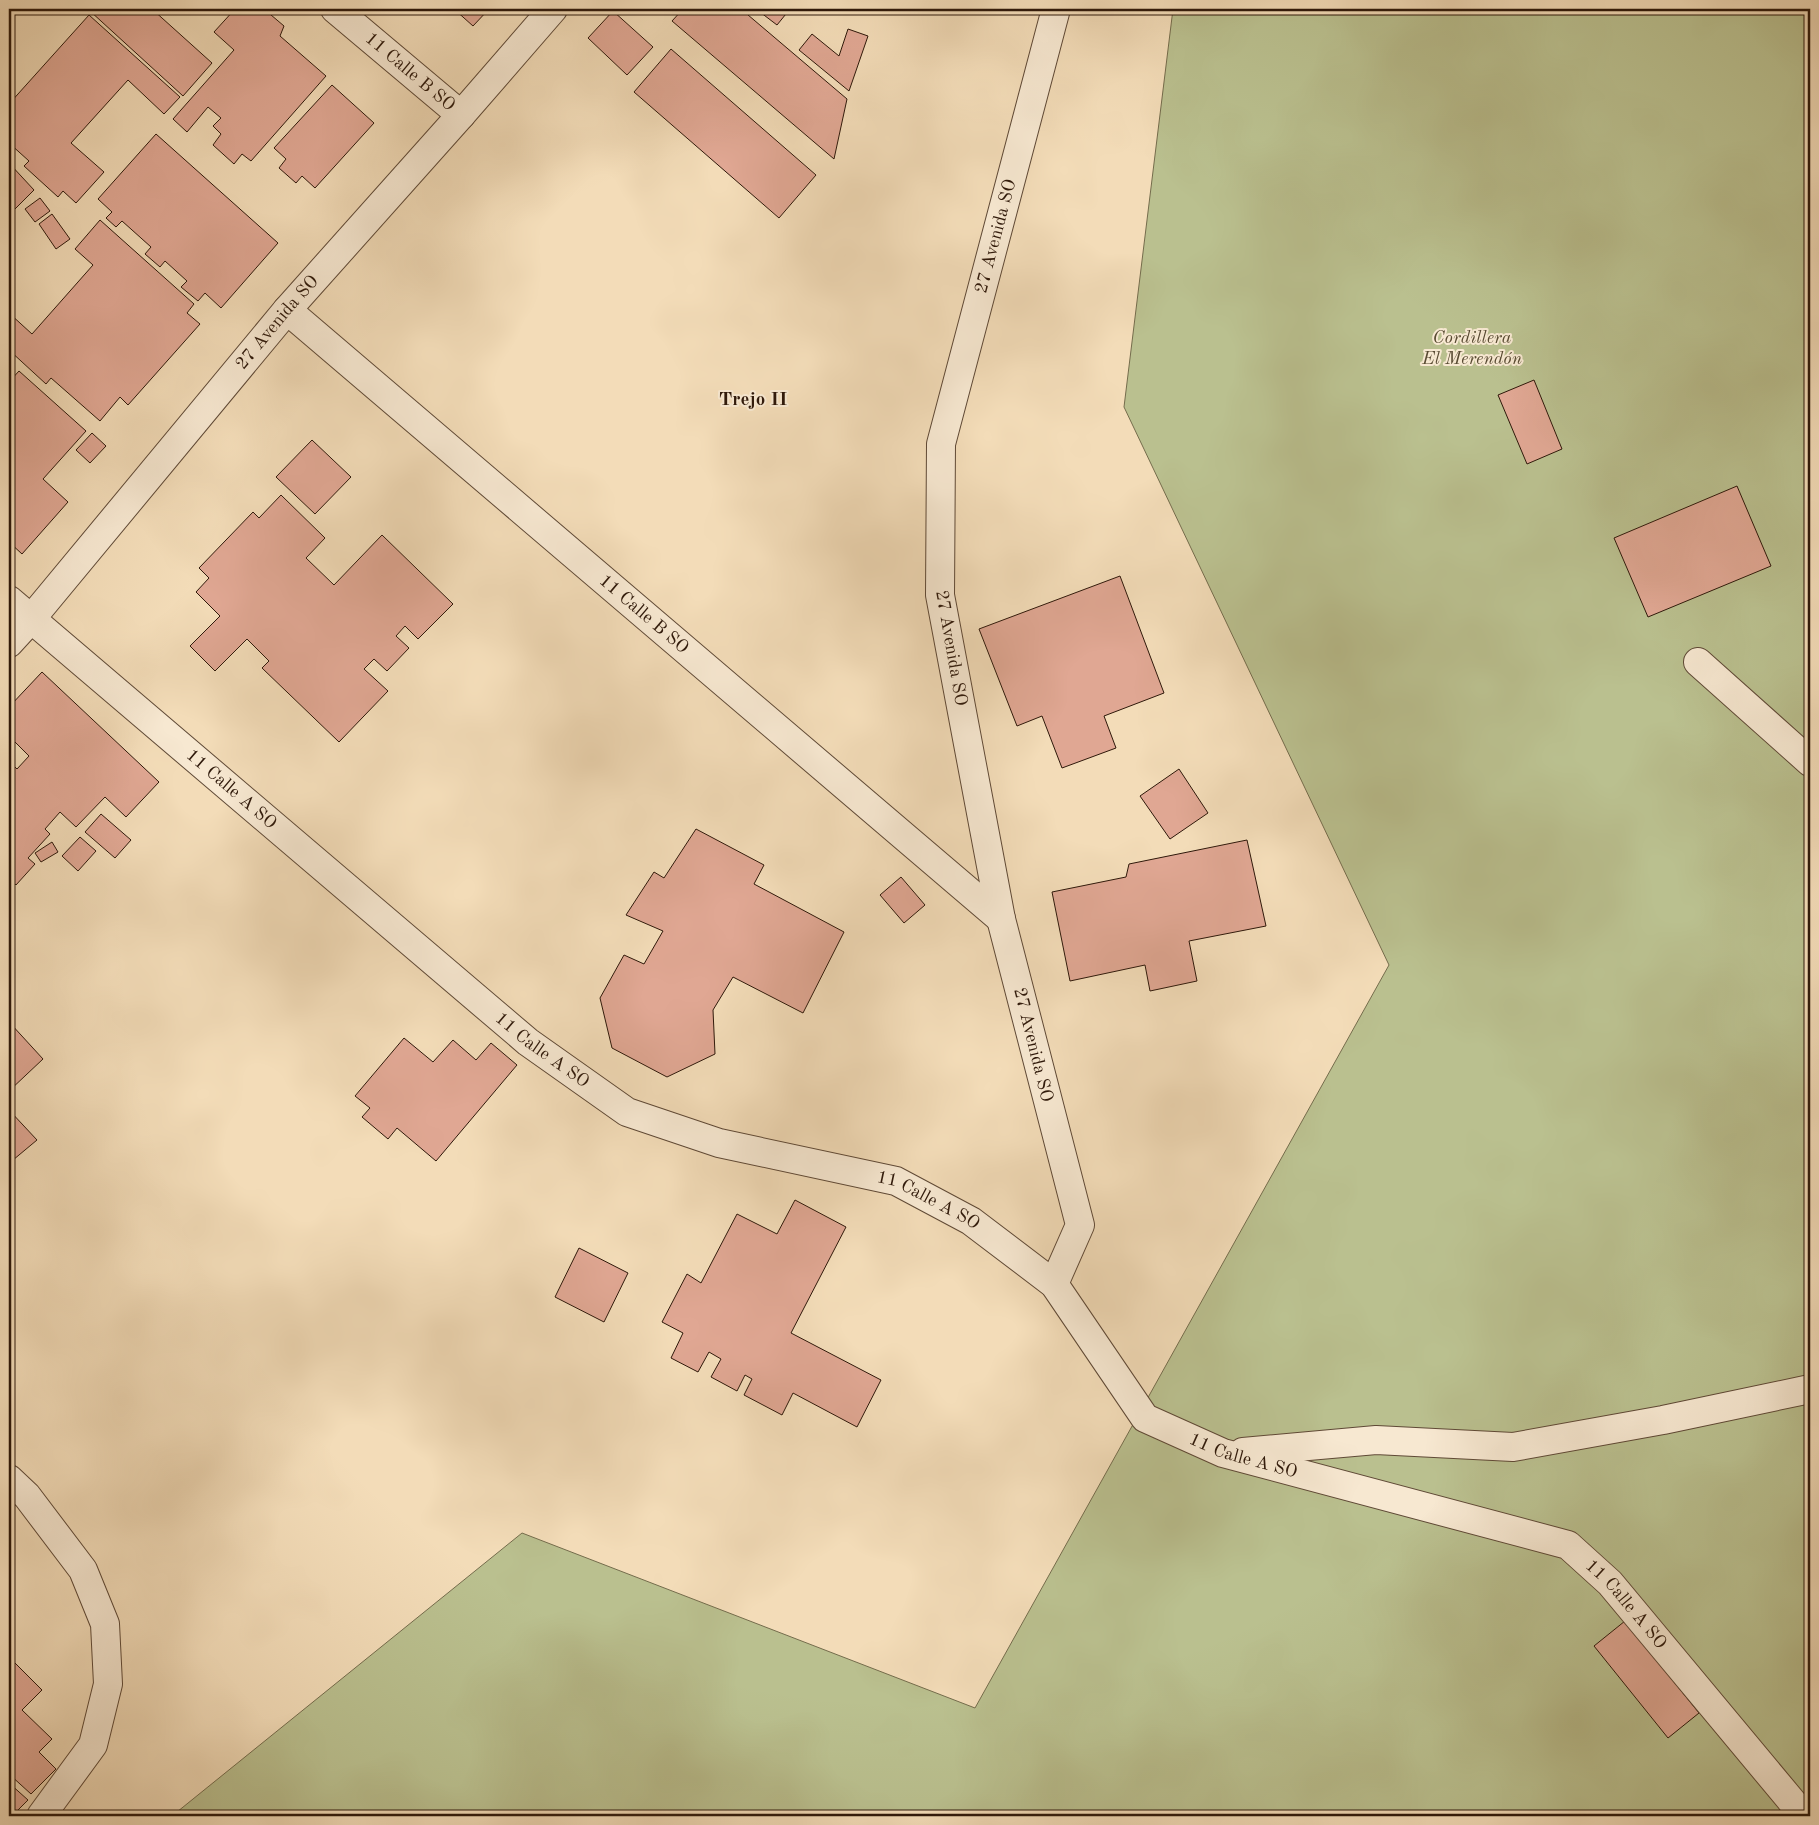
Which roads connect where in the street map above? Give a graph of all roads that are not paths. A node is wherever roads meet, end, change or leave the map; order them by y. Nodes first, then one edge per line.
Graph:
1 (335, 9) edge
2 (553, 9) edge
3 (1056, 9) edge
4 (461, 115) junction
5 (287, 310) junction
6 (9, 600) edge
7 (31, 619) junction
8 (9, 643) edge
9 (1698, 662) dead end
10 (1810, 762) edge
11 (1000, 918) junction
12 (1054, 1284) junction
13 (1810, 1389) edge
14 (1223, 1453) junction
15 (9, 1479) edge
16 (41, 1816) edge
17 (1804, 1816) edge

1 - 4 street, 11 Calle B SO
2 - 4 street, 27 Avenida SO
3 - 11 street, 27 Avenida SO
4 - 5 street, 27 Avenida SO
5 - 7 street, 27 Avenida SO
5 - 11 street, 11 Calle B SO
6 - 7 street, 11 Calle A SO
7 - 8 street, 27 Avenida SO
7 - 12 street, 11 Calle A SO
9 - 10 street
11 - 12 street, 27 Avenida SO
12 - 14 street, 11 Calle A SO
13 - 14 street
14 - 17 street, 11 Calle A SO
15 - 16 street

